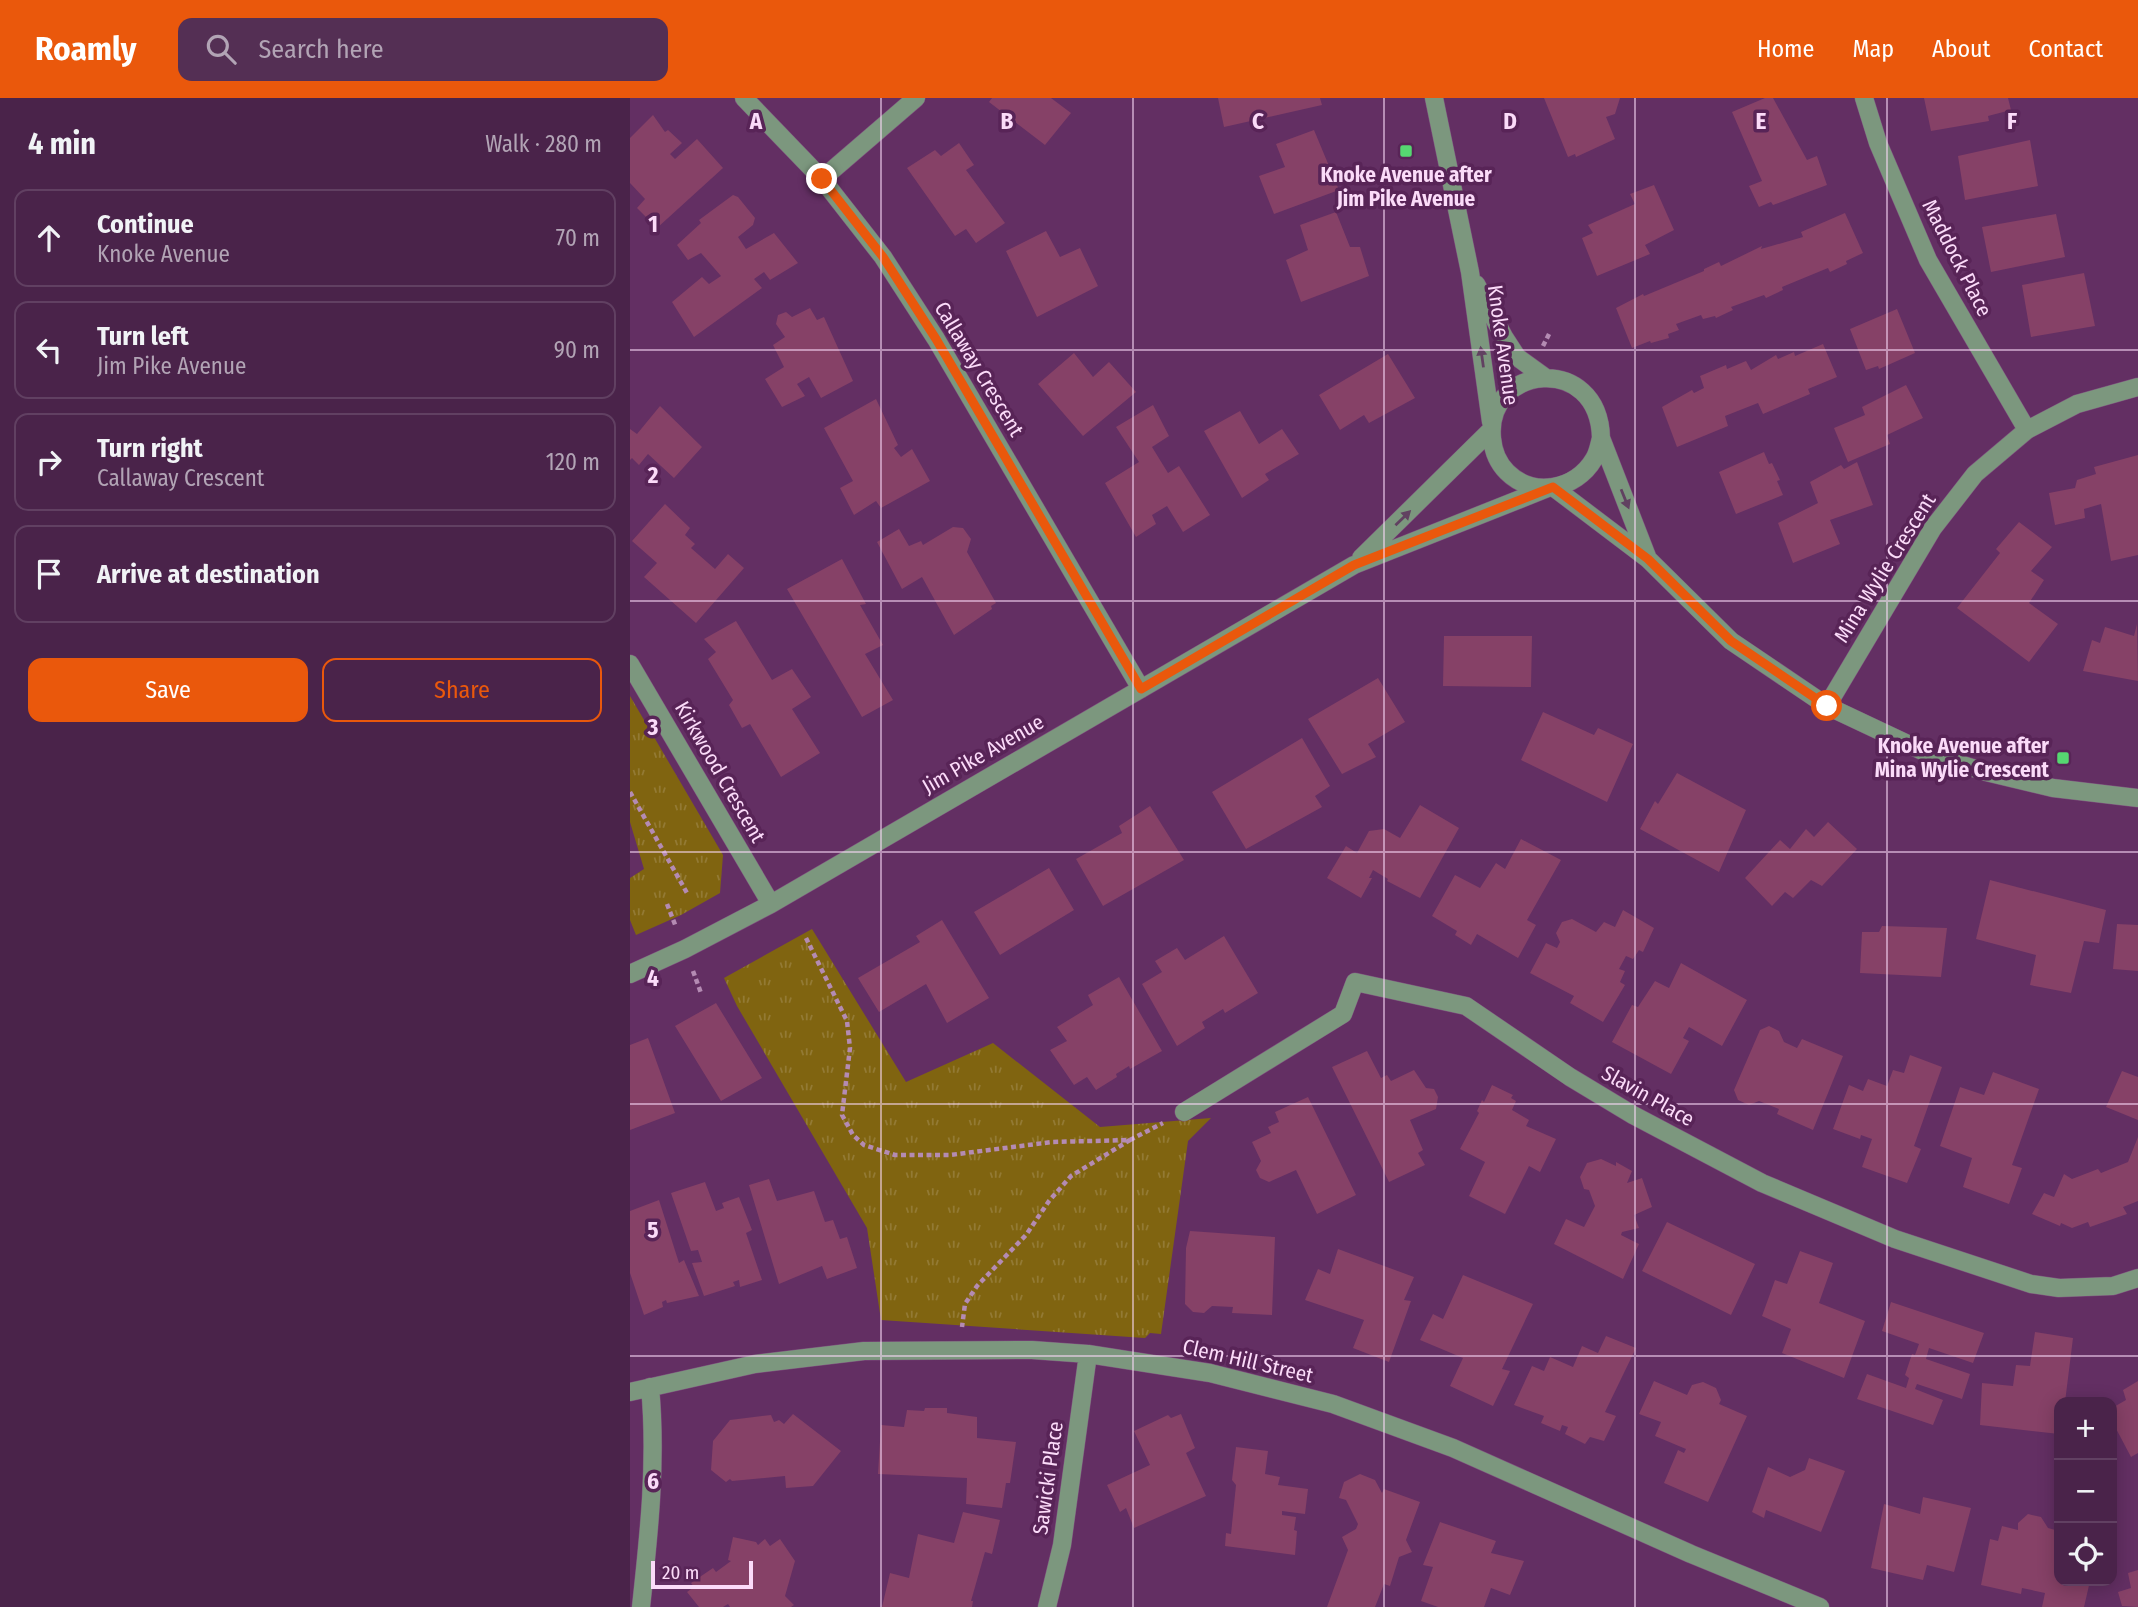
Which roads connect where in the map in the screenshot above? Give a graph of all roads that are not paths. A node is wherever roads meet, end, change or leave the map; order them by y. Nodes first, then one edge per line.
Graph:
1 (744, 98) edge
2 (916, 98) edge
3 (1434, 98) edge
4 (1864, 98) edge
5 (822, 179) junction
6 (1470, 272) junction
7 (1546, 378) junction
8 (2138, 387) edge
9 (1491, 427) junction
10 (2027, 430) junction
11 (1601, 438) junction
12 (1550, 488) junction
13 (1648, 559) junction
14 (1354, 565) junction
15 (630, 664) edge
16 (1141, 689) junction
17 (1827, 706) junction
18 (2138, 798) edge
19 (771, 904) junction
20 (630, 974) edge
21 (1184, 1112) road end
22 (2138, 1278) edge
23 (1088, 1354) junction
24 (650, 1387) junction
25 (630, 1392) edge
26 (641, 1607) edge
27 (1047, 1607) edge
28 (1820, 1607) edge

1 - 5 street, Callaway Crescent
2 - 5 street
3 - 6 street, Knoke Avenue
4 - 10 street, Maddock Place
5 - 16 street, Callaway Crescent
6 - 7 street, Knoke Avenue
9 -> 6 street, Knoke Avenue
7 - 9 street
7 - 11 street
8 - 10 street, Mina Wylie Crescent
9 - 12 street
14 -> 9 street, Jim Pike Avenue
10 - 17 street, Mina Wylie Crescent
11 - 12 street
11 -> 13 street
12 - 13 street
12 - 14 street, Jim Pike Avenue
13 - 17 street
14 - 16 street, Jim Pike Avenue
15 - 19 street, Kirkwood Crescent
16 - 19 street, Jim Pike Avenue
17 - 18 street
19 - 20 street, Jim Pike Avenue
21 - 22 street, Slavin Place
23 - 24 street, Clem Hill Street
23 - 27 street, Sawicki Place
23 - 28 street, Clem Hill Street
24 - 25 street, Clem Hill Street
24 - 26 street

